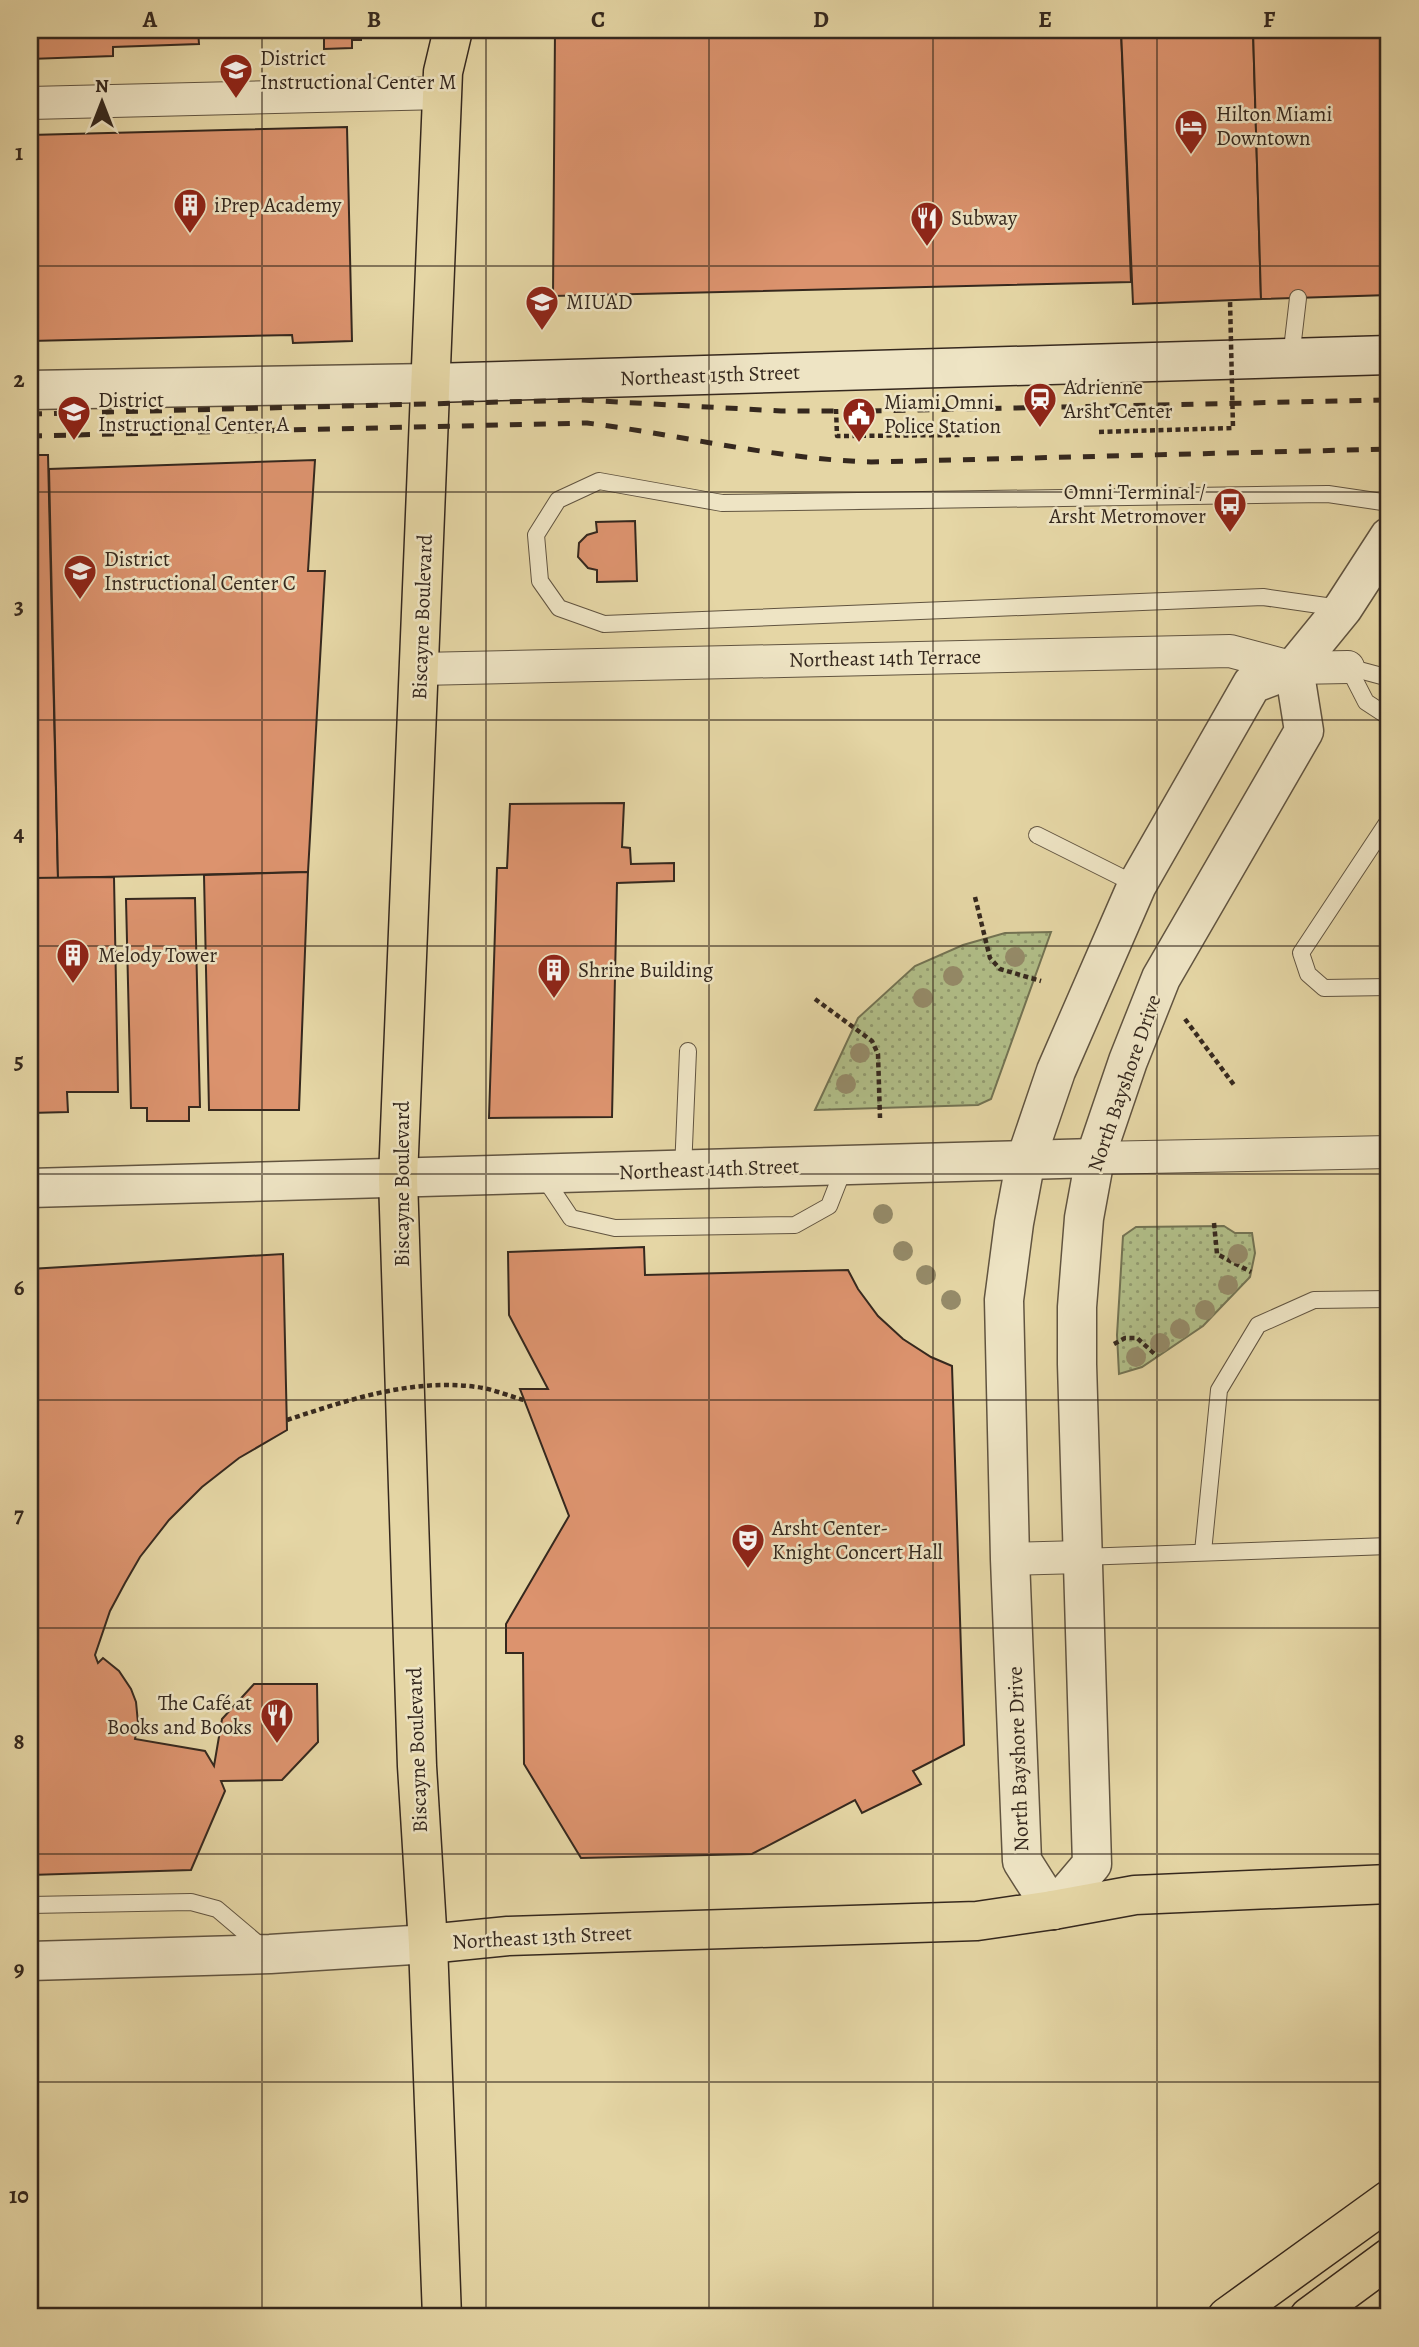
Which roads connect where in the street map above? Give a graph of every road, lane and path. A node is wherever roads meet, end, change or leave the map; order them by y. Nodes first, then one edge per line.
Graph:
1 (448, 37) edge
2 (443, 93) junction
3 (30, 103) edge
4 (1298, 298) dead end
5 (1230, 300) dead end
6 (1389, 355) edge
7 (1291, 358) junction
8 (432, 383) junction
9 (30, 390) edge
10 (835, 400) dead end
11 (1099, 432) dead end
12 (963, 435) dead end
13 (1389, 503) edge
14 (1389, 537) edge
15 (1343, 608) junction
16 (1348, 667) junction
17 (1294, 668) junction
18 (420, 669) junction
19 (1389, 678) edge
20 (1389, 717) edge
21 (1389, 820) edge
22 (1037, 835) dead end
23 (1137, 885) junction
24 (975, 897) dead end
25 (1041, 981) dead end
26 (1389, 988) edge
27 (815, 999) dead end
28 (1185, 1019) dead end
29 (688, 1051) dead end
30 (1234, 1086) dead end
31 (880, 1118) dead end
32 (1389, 1152) edge
33 (1095, 1158) junction
34 (1026, 1159) junction
35 (845, 1165) junction
36 (682, 1170) junction
37 (542, 1174) junction
38 (398, 1178) junction
39 (30, 1188) edge
40 (1214, 1223) dead end
41 (1251, 1272) dead end
42 (1389, 1299) edge
43 (1110, 1347) dead end
44 (1157, 1356) dead end
45 (524, 1400) dead end
46 (287, 1420) dead end
47 (1389, 1546) edge
48 (1203, 1552) junction
49 (1081, 1557) junction
50 (1010, 1559) junction
51 (1389, 1884) edge
52 (30, 1905) edge
53 (1053, 1910) junction
54 (428, 1944) junction
55 (270, 1954) junction
56 (30, 1961) edge
57 (1389, 2200) edge
58 (1389, 2258) edge
59 (442, 2317) edge
60 (1227, 2317) edge
61 (1309, 2317) edge

1 - 2 main road, Biscayne Boulevard
2 - 3 street
2 - 8 main road, Biscayne Boulevard
4 - 7 lane
5 - 11 path, bridge
6 - 7 street, Northeast 15th Street
7 - 8 street, Northeast 15th Street
8 - 9 street, Northeast 15th Street
8 - 18 main road, Biscayne Boulevard
10 - 12 path
13 - 15 lane
14 - 15 street, North Bayshore Drive
15 - 17 street, North Bayshore Drive
16 - 17 street, Northeast 14th Terrace
16 - 19 lane
16 - 20 lane
17 - 18 street, Northeast 14th Terrace
17 - 23 street, North Bayshore Drive
17 - 33 street, North Bayshore Drive
18 - 38 main road, Biscayne Boulevard
21 - 26 lane
22 - 23 lane
23 - 34 street, North Bayshore Drive
24 - 25 path
27 - 31 path
28 - 30 path
29 - 36 lane
32 - 33 street, Northeast 14th Street
33 - 34 street, Northeast 14th Street
33 - 49 street, North Bayshore Drive
34 - 35 street, Northeast 14th Street
34 - 50 street, North Bayshore Drive
35 - 36 street, Northeast 14th Street
35 - 37 lane
36 - 37 street, Northeast 14th Street
37 - 38 street, Northeast 14th Street
38 - 39 street, Northeast 14th Street
38 - 54 main road, Biscayne Boulevard
40 - 41 path
42 - 48 lane
43 - 44 path
45 - 46 path, bridge
47 - 48 lane
48 - 49 lane
49 - 50 street
49 - 53 street, North Bayshore Drive
50 - 53 street, North Bayshore Drive
51 - 53 main road, Northeast 13th Street
52 - 55 lane
53 - 54 main road, Northeast 13th Street
54 - 55 street, Northeast 13th Street
54 - 59 main road, Biscayne Boulevard
55 - 56 street, Northeast 13th Street
57 - 60 main road
58 - 61 main road

